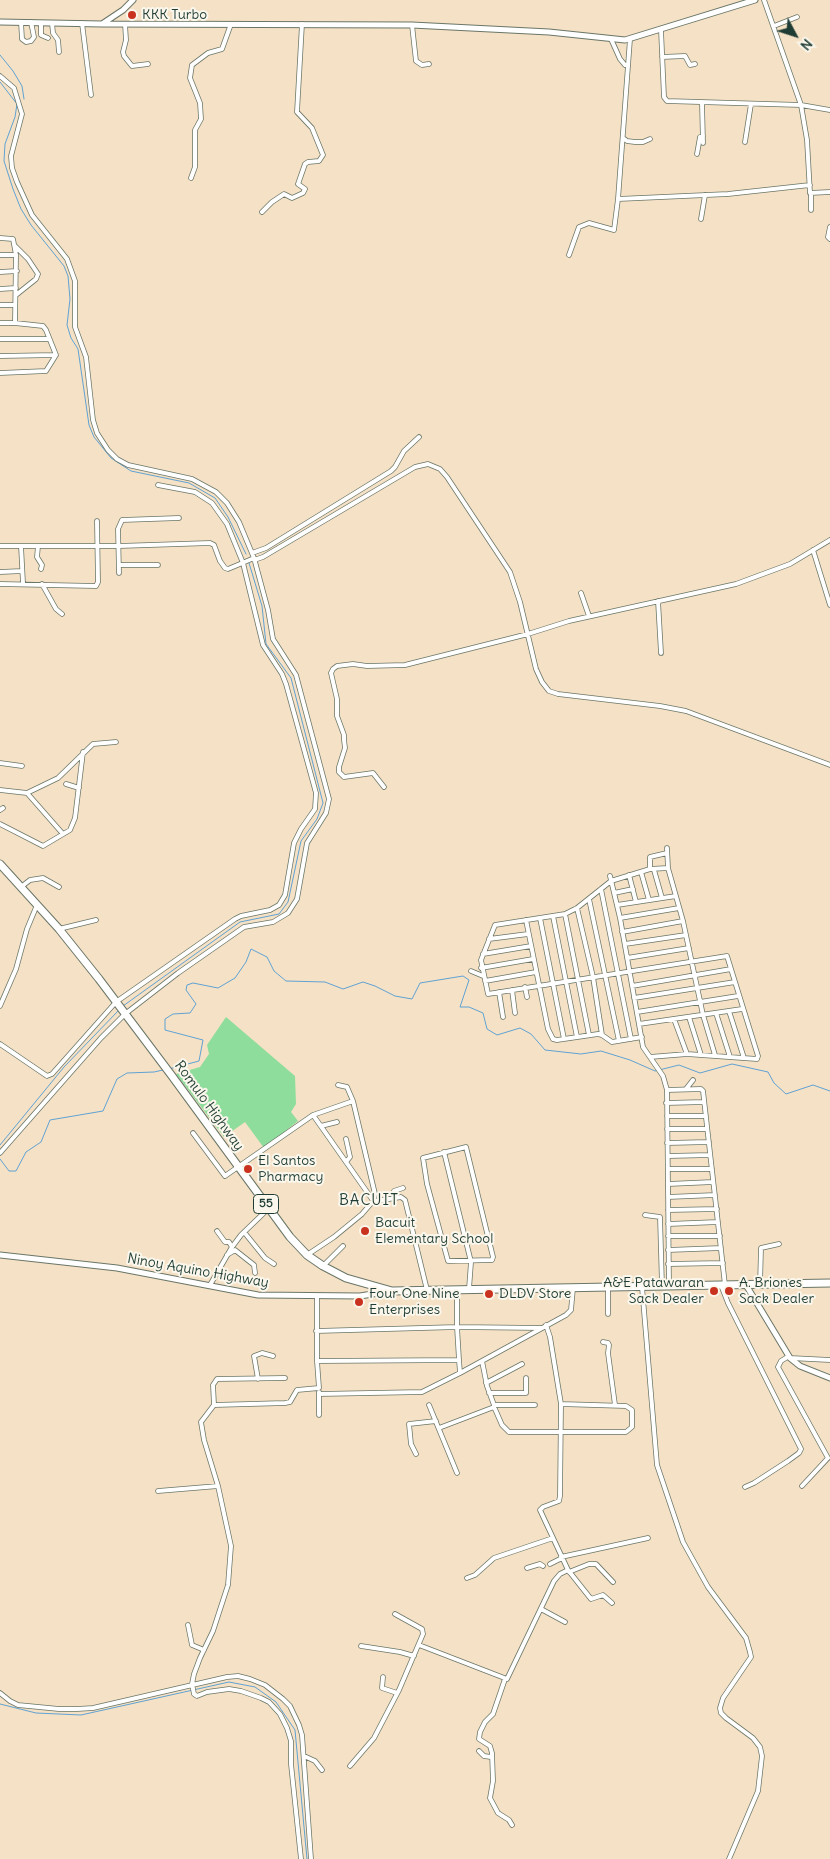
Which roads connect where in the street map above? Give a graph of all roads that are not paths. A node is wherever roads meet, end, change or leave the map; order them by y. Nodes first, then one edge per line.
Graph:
1 (133, 0) edge
2 (755, 0) edge
3 (764, 0) edge
4 (797, 18) dead end
5 (0, 22) edge
6 (21, 22) junction
7 (31, 22) junction
8 (41, 23) junction
9 (52, 23) junction
10 (82, 23) junction
11 (102, 24) junction
12 (125, 24) junction
13 (231, 24) junction
14 (302, 24) junction
15 (412, 25) junction
16 (774, 26) junction
17 (661, 30) junction
18 (48, 38) dead end
19 (611, 39) junction
20 (630, 39) junction
21 (59, 52) dead end
22 (662, 57) junction
23 (148, 64) dead end
24 (429, 64) dead end
25 (695, 64) dead end
26 (625, 65) dead end
27 (0, 76) edge
28 (90, 95) dead end
29 (702, 103) junction
30 (751, 104) junction
31 (802, 105) junction
32 (830, 110) edge
33 (703, 136) junction
34 (623, 138) junction
35 (650, 139) dead end
36 (745, 142) dead end
37 (703, 143) dead end
38 (697, 154) dead end
39 (191, 178) dead end
40 (810, 185) junction
41 (830, 192) edge
42 (811, 193) junction
43 (705, 195) junction
44 (618, 199) junction
45 (811, 210) dead end
46 (262, 212) dead end
47 (701, 219) dead end
48 (830, 227) edge
49 (0, 238) edge
50 (830, 240) edge
51 (15, 246) junction
52 (0, 255) edge
53 (16, 255) junction
54 (569, 255) dead end
55 (17, 271) junction
56 (0, 272) edge
57 (0, 288) edge
58 (16, 288) junction
59 (16, 295) junction
60 (0, 305) edge
61 (15, 305) junction
62 (0, 323) edge
63 (14, 323) junction
64 (0, 339) edge
65 (49, 339) junction
66 (56, 355) junction
67 (0, 356) edge
68 (0, 373) edge
69 (418, 437) dead end
70 (158, 485) dead end
71 (179, 518) dead end
72 (98, 521) dead end
73 (830, 540) edge
74 (0, 546) edge
75 (21, 546) junction
76 (38, 546) junction
77 (97, 546) junction
78 (118, 546) junction
79 (813, 550) junction
80 (253, 557) junction
81 (243, 563) junction
82 (119, 565) junction
83 (158, 565) dead end
84 (41, 568) dead end
85 (22, 571) junction
86 (0, 572) edge
87 (119, 573) dead end
88 (23, 583) junction
89 (0, 584) edge
90 (42, 584) junction
91 (581, 593) dead end
92 (658, 602) junction
93 (830, 605) edge
94 (62, 614) dead end
95 (589, 616) junction
96 (528, 634) junction
97 (661, 653) dead end
98 (116, 742) dead end
99 (82, 752) junction
100 (0, 763) edge
101 (830, 765) edge
102 (22, 766) dead end
103 (66, 784) dead end
104 (384, 787) dead end
105 (79, 788) junction
106 (0, 790) edge
107 (27, 793) junction
108 (0, 824) edge
109 (63, 834) junction
110 (666, 848) dead end
111 (667, 853) junction
112 (0, 864) edge
113 (668, 868) junction
114 (652, 870) junction
115 (641, 872) junction
116 (628, 875) junction
117 (610, 878) junction
118 (21, 887) junction
119 (59, 887) dead end
120 (601, 888) junction
121 (632, 889) junction
122 (614, 893) junction
123 (676, 896) junction
124 (662, 898) junction
125 (589, 899) junction
126 (649, 900) junction
127 (636, 902) junction
128 (37, 905) junction
129 (617, 905) junction
130 (577, 908) junction
131 (679, 908) junction
132 (565, 914) junction
133 (553, 916) junction
134 (540, 918) junction
135 (620, 918) junction
136 (96, 920) dead end
137 (526, 920) junction
138 (683, 921) junction
139 (59, 929) junction
140 (622, 932) junction
141 (528, 934) junction
142 (686, 935) junction
143 (489, 939) junction
144 (625, 944) junction
145 (531, 946) junction
146 (689, 948) junction
147 (483, 954) junction
148 (475, 958) dead end
149 (627, 958) junction
150 (533, 959) junction
151 (481, 960) junction
152 (692, 961) junction
153 (482, 968) junction
154 (731, 969) junction
155 (472, 971) dead end
156 (630, 971) junction
157 (536, 972) junction
158 (618, 972) junction
159 (606, 975) junction
160 (695, 975) junction
161 (592, 977) junction
162 (484, 979) junction
163 (578, 979) junction
164 (564, 982) junction
165 (735, 982) junction
166 (552, 983) junction
167 (538, 986) junction
168 (632, 986) junction
169 (525, 988) junction
170 (698, 988) junction
171 (512, 990) junction
172 (499, 992) junction
173 (738, 996) junction
174 (527, 997) dead end
175 (634, 998) junction
176 (700, 1002) junction
177 (116, 1003) junction
178 (0, 1007) edge
179 (742, 1009) junction
180 (729, 1011) junction
181 (637, 1012) junction
182 (124, 1013) junction
183 (515, 1013) dead end
184 (716, 1013) junction
185 (703, 1015) junction
186 (504, 1017) dead end
187 (689, 1017) junction
188 (674, 1019) junction
189 (639, 1024) junction
190 (589, 1035) junction
191 (602, 1035) junction
192 (642, 1037) junction
193 (577, 1038) junction
194 (564, 1039) junction
195 (631, 1039) junction
196 (619, 1041) junction
197 (0, 1044) edge
198 (686, 1054) junction
199 (701, 1055) junction
200 (715, 1055) junction
201 (730, 1056) junction
202 (650, 1057) junction
203 (744, 1058) junction
204 (693, 1080) dead end
205 (338, 1085) dead end
206 (686, 1089) junction
207 (667, 1090) junction
208 (353, 1102) junction
209 (704, 1102) junction
210 (666, 1103) junction
211 (313, 1115) junction
212 (667, 1116) junction
213 (706, 1116) junction
214 (337, 1122) dead end
215 (321, 1126) junction
216 (667, 1129) junction
217 (707, 1129) junction
218 (193, 1132) dead end
219 (346, 1139) dead end
220 (709, 1142) junction
221 (667, 1143) junction
222 (444, 1152) junction
223 (0, 1153) edge
224 (710, 1155) junction
225 (668, 1156) junction
226 (346, 1162) junction
227 (239, 1168) junction
228 (668, 1169) junction
229 (712, 1169) junction
230 (713, 1182) junction
231 (668, 1184) junction
232 (404, 1188) dead end
233 (715, 1196) junction
234 (668, 1197) junction
235 (394, 1198) junction
236 (374, 1200) junction
237 (269, 1208) junction
238 (717, 1209) junction
239 (668, 1210) junction
240 (645, 1215) dead end
241 (718, 1222) junction
242 (668, 1224) junction
243 (217, 1232) dead end
244 (244, 1232) junction
245 (668, 1236) junction
246 (720, 1236) junction
247 (779, 1244) dead end
248 (343, 1246) dead end
249 (232, 1247) junction
250 (721, 1248) junction
251 (668, 1250) junction
252 (0, 1254) edge
253 (227, 1255) junction
254 (307, 1255) junction
255 (471, 1262) junction
256 (722, 1263) junction
257 (274, 1264) dead end
258 (668, 1264) junction
259 (323, 1266) junction
260 (255, 1273) dead end
261 (830, 1283) edge
262 (210, 1285) junction
263 (723, 1285) junction
264 (746, 1285) junction
265 (760, 1285) junction
266 (665, 1286) junction
267 (642, 1287) junction
268 (573, 1288) junction
269 (608, 1288) junction
270 (428, 1290) junction
271 (469, 1290) junction
272 (392, 1291) junction
273 (457, 1291) junction
274 (317, 1296) junction
275 (608, 1314) dead end
276 (544, 1326) junction
277 (458, 1327) junction
278 (316, 1331) junction
279 (603, 1342) dead end
280 (273, 1356) dead end
281 (790, 1357) junction
282 (459, 1360) junction
283 (830, 1360) edge
284 (317, 1361) junction
285 (482, 1361) junction
286 (522, 1364) dead end
287 (460, 1373) junction
288 (285, 1378) dead end
289 (526, 1378) dead end
290 (830, 1378) edge
291 (258, 1379) junction
292 (486, 1383) junction
293 (319, 1388) junction
294 (489, 1392) junction
295 (319, 1394) junction
296 (429, 1404) dead end
297 (561, 1404) junction
298 (214, 1405) junction
299 (535, 1405) dead end
300 (615, 1405) junction
301 (494, 1407) junction
302 (319, 1415) dead end
303 (436, 1421) junction
304 (439, 1428) junction
305 (561, 1432) junction
306 (416, 1454) dead end
307 (457, 1473) dead end
308 (218, 1486) junction
309 (802, 1486) dead end
310 (745, 1487) dead end
311 (158, 1491) dead end
312 (553, 1538) junction
313 (648, 1538) dead end
314 (562, 1557) junction
315 (550, 1564) dead end
316 (543, 1566) dead end
317 (527, 1568) dead end
318 (568, 1571) junction
319 (467, 1578) dead end
320 (612, 1582) dead end
321 (612, 1603) dead end
322 (541, 1609) junction
323 (395, 1614) dead end
324 (565, 1622) dead end
325 (188, 1625) dead end
326 (360, 1646) dead end
327 (419, 1646) junction
328 (204, 1650) junction
329 (414, 1656) junction
330 (383, 1677) dead end
331 (505, 1680) junction
332 (192, 1685) junction
333 (0, 1693) edge
334 (397, 1693) junction
335 (478, 1751) dead end
336 (304, 1756) junction
337 (491, 1757) junction
338 (350, 1766) dead end
339 (322, 1770) dead end
340 (512, 1825) dead end
341 (300, 1859) edge
342 (311, 1859) edge
343 (729, 1859) edge

1 - 11 street
2 - 17 street
3 - 16 street
4 - 16 street
5 - 6 street
6 - 7 street
6 - 7 street
7 - 8 street
8 - 9 street
8 - 18 street
9 - 10 street
9 - 21 street
10 - 11 street
10 - 28 street
11 - 12 street
12 - 13 street
12 - 23 street
13 - 14 street
13 - 39 street
14 - 15 street
14 - 46 street
15 - 19 street
15 - 24 street
16 - 31 street
17 - 20 street
17 - 22 street
19 - 20 street
19 - 26 street
20 - 34 street
22 - 25 street
22 - 29 street
27 - 80 street
29 - 30 street
29 - 33 street
30 - 31 street
30 - 36 street
31 - 32 street
31 - 40 street
33 - 37 street
33 - 38 street
34 - 35 street
34 - 44 street
40 - 42 street
40 - 43 street
41 - 42 street
42 - 45 street
43 - 44 street
43 - 47 street
44 - 54 street
48 - 50 street
49 - 51 street
51 - 53 street
51 - 59 street
52 - 53 street
53 - 55 street
55 - 56 street
55 - 58 street
57 - 58 street
58 - 59 street
59 - 61 street
60 - 61 street
61 - 63 street
62 - 63 street
63 - 65 street
64 - 65 street
65 - 66 street
66 - 67 street
66 - 68 street
69 - 80 street
70 - 81 street
71 - 78 street
72 - 77 street
73 - 79 street
74 - 75 street
75 - 76 street
75 - 85 street
76 - 77 street
76 - 84 street
77 - 78 street
77 - 90 street
78 - 81 street
78 - 82 street
79 - 92 street
79 - 93 street
80 - 81 street
80 - 96 street
80 - 182 street
81 - 177 street
82 - 83 street
82 - 87 street
85 - 86 street
85 - 88 street
88 - 89 street
88 - 90 street
90 - 94 street
91 - 95 street
92 - 95 street
92 - 97 street
95 - 96 street
96 - 101 street
96 - 104 street
98 - 99 street
99 - 105 street
99 - 107 street
100 - 102 street
103 - 105 street
105 - 109 street
106 - 107 street
107 - 109 street
108 - 109 street
110 - 111 street
111 - 113 street
111 - 114 street
112 - 118 highway, Romulo Highway / 55
113 - 114 street
113 - 123 street
114 - 115 street
114 - 124 street
115 - 116 street
115 - 126 street
116 - 117 street
116 - 121 street
117 - 120 street
117 - 122 street
118 - 119 street
118 - 128 highway, Romulo Highway / 55
120 - 125 street
120 - 158 street
121 - 122 street
121 - 127 street
122 - 129 street
123 - 124 street
123 - 131 street
124 - 126 street
125 - 130 street
125 - 159 street
126 - 127 street
127 - 129 street
128 - 139 highway, Romulo Highway / 55
128 - 178 street
129 - 135 street
130 - 132 street
130 - 161 street
131 - 135 street
131 - 138 street
132 - 133 street
132 - 163 street
133 - 134 street
133 - 164 street
134 - 137 street
134 - 166 street
135 - 140 street
136 - 139 street
137 - 141 street
137 - 143 street
138 - 140 street
138 - 142 street
139 - 177 highway, Romulo Highway / 55
140 - 144 street
141 - 143 street
141 - 145 street
142 - 144 street
142 - 146 street
143 - 147 street
144 - 149 street
145 - 147 street
145 - 150 street
146 - 149 street
146 - 152 street
147 - 151 street
148 - 151 street
149 - 156 street
150 - 153 street
150 - 157 street
151 - 153 street
152 - 154 street
152 - 156 street
152 - 160 street
153 - 162 street
154 - 160 street
154 - 165 street
155 - 162 street
156 - 158 street
156 - 168 street
157 - 162 street
157 - 167 street
158 - 159 street
158 - 195 street
159 - 161 street
159 - 196 street
160 - 168 street
160 - 170 street
161 - 163 street
161 - 191 street
162 - 172 street
163 - 164 street
163 - 190 street
164 - 166 street
164 - 193 street
165 - 170 street
165 - 173 street
166 - 167 street
166 - 194 street
167 - 169 street
167 - 194 street
168 - 175 street
169 - 171 street
169 - 174 street
170 - 175 street
170 - 176 street
171 - 172 street
171 - 183 street
172 - 186 street
173 - 176 street
173 - 179 street
175 - 181 street
176 - 181 street
176 - 185 street
177 - 182 highway, Romulo Highway / 55
177 - 197 street
179 - 180 street
179 - 203 street
180 - 184 street
180 - 203 street
181 - 189 street
182 - 223 street
182 - 227 highway, Romulo Highway / 55
184 - 185 street
184 - 201 street
185 - 187 street
185 - 200 street
187 - 188 street
187 - 199 street
188 - 189 street
188 - 198 street
189 - 192 street
190 - 191 street
190 - 193 street
191 - 196 street
192 - 195 street
192 - 202 street
193 - 194 street
195 - 196 street
198 - 199 street
198 - 202 street
199 - 200 street
200 - 201 street
201 - 203 street
202 - 207 street
204 - 206 street
205 - 208 street
206 - 207 street
206 - 209 street
207 - 210 street
208 - 211 street
208 - 236 street
209 - 210 street
209 - 213 street
210 - 212 street
211 - 215 street
211 - 227 street
212 - 213 street
212 - 216 street
213 - 217 street
214 - 215 street
215 - 226 street
216 - 217 street
216 - 221 street
217 - 220 street
218 - 227 street
219 - 226 street
220 - 221 street
220 - 224 street
221 - 225 street
222 - 255 street
222 - 255 street
222 - 255 street
224 - 225 street
224 - 229 street
225 - 228 street
226 - 236 street
227 - 237 highway, Romulo Highway / 55
228 - 229 street
228 - 231 street
229 - 230 street
230 - 231 street
230 - 233 street
231 - 234 street
232 - 235 street
233 - 234 street
233 - 238 street
234 - 239 street
235 - 236 street
235 - 270 street
236 - 254 street
237 - 244 street
237 - 254 highway, Romulo Highway / 55
238 - 239 street
238 - 241 street
239 - 242 street
240 - 266 street
241 - 242 street
241 - 246 street
242 - 245 street
243 - 249 street
244 - 249 street
244 - 257 street
245 - 246 street
245 - 251 street
246 - 250 street
247 - 265 street
248 - 259 street
249 - 253 street
250 - 251 street
250 - 256 street
251 - 258 street
252 - 262 street, Ninoy Aquino Highway
253 - 260 street
253 - 262 street
254 - 259 highway, Romulo Highway / 55
255 - 271 street
256 - 258 street
256 - 263 street
258 - 266 street
259 - 272 highway, Romulo Highway / 55
261 - 265 highway, Romulo Highway / 55
262 - 274 street, Ninoy Aquino Highway
263 - 264 highway, Romulo Highway / 55
263 - 266 highway, Romulo Highway / 55
263 - 310 street
264 - 265 highway, Romulo Highway / 55
264 - 281 street
266 - 267 highway, Romulo Highway / 55
267 - 269 highway, Romulo Highway / 55
267 - 343 street
268 - 269 highway, Romulo Highway / 55
268 - 271 highway, Romulo Highway / 55
268 - 276 street
269 - 275 street
270 - 272 highway, Romulo Highway / 55
270 - 273 highway, Romulo Highway / 55
271 - 273 highway, Romulo Highway / 55
272 - 274 street, Ninoy Aquino Highway
273 - 277 street
274 - 278 street
276 - 277 street
276 - 285 street
276 - 297 street
277 - 278 street
277 - 282 street
278 - 284 street
279 - 300 street
280 - 291 street
281 - 283 street
281 - 290 street
281 - 309 street
282 - 284 street
282 - 287 street
284 - 293 street
285 - 287 street
285 - 292 street
286 - 292 street
287 - 295 street
288 - 291 street
289 - 294 street
291 - 298 street
292 - 294 street
293 - 295 street
293 - 298 street
294 - 301 street
295 - 302 street
296 - 303 street
297 - 300 street
297 - 305 street
298 - 308 street
299 - 301 street
300 - 305 street
301 - 304 street
301 - 305 street
303 - 304 street
303 - 306 street
304 - 307 street
305 - 312 street
308 - 311 street
308 - 328 street
312 - 314 street
312 - 319 street
313 - 314 street
314 - 315 street
314 - 318 street
316 - 317 street
318 - 320 street
318 - 321 street
318 - 322 street
322 - 324 street
322 - 331 street
323 - 327 street
325 - 328 street
326 - 329 street
327 - 329 street
327 - 331 street
328 - 332 street
329 - 334 street
330 - 334 street
331 - 337 street
332 - 333 street
332 - 336 street
332 - 341 street
334 - 338 street
335 - 337 street
336 - 339 street
336 - 342 street
337 - 340 street

